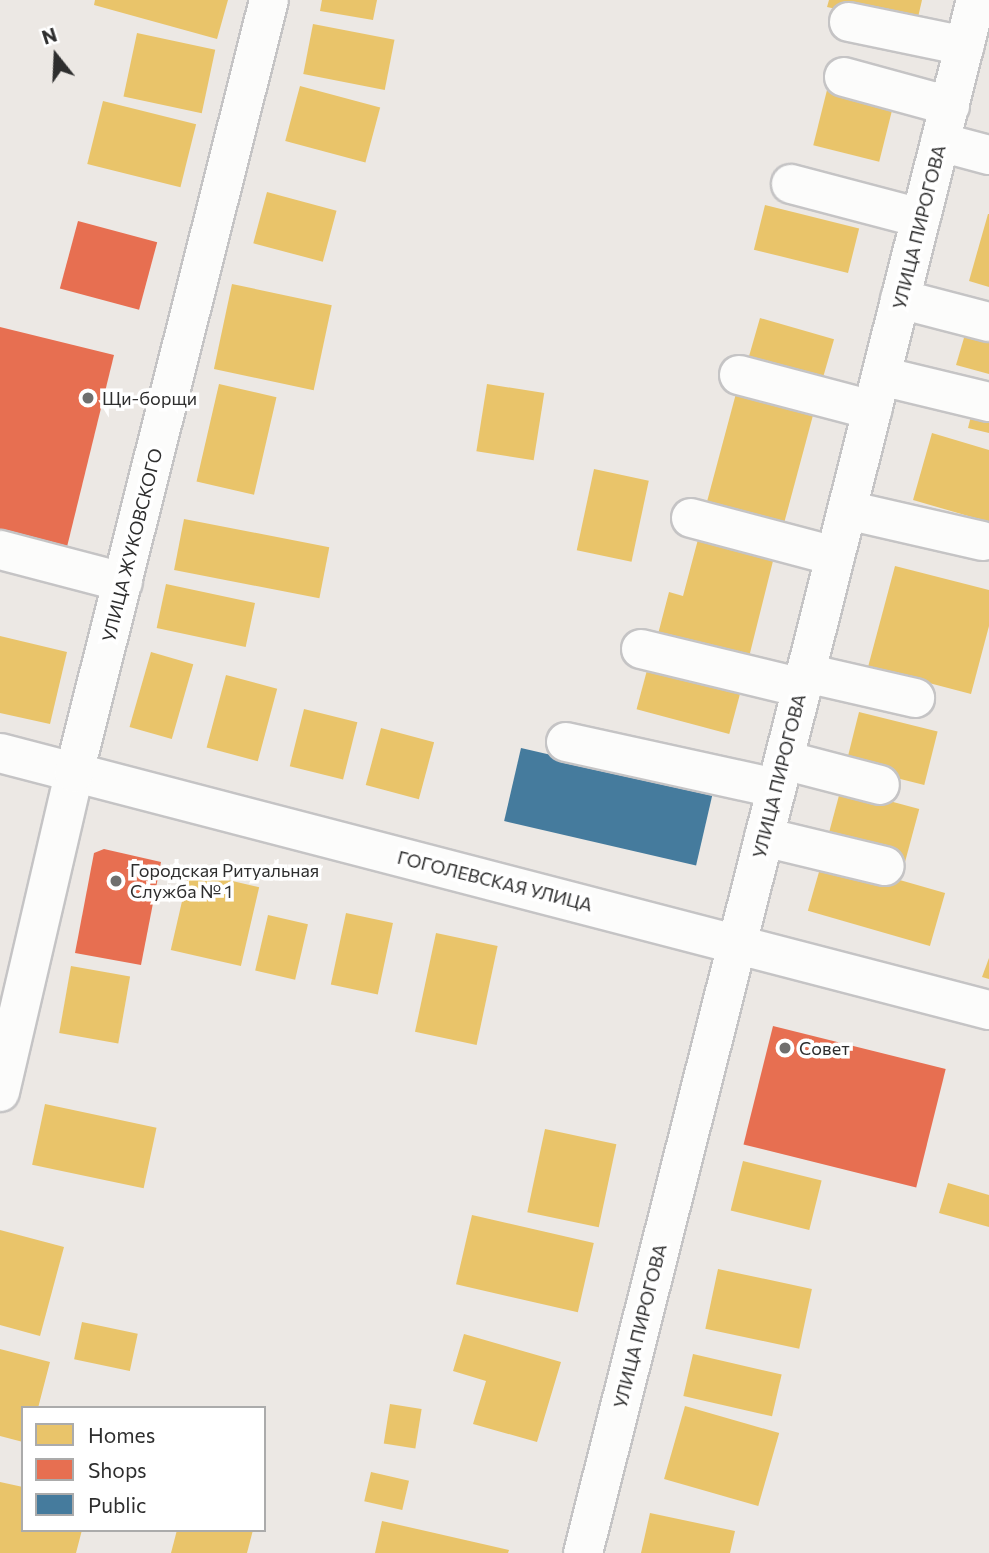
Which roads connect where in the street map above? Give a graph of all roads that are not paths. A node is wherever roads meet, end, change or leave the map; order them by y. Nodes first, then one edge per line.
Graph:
1 (269, 0) edge
2 (849, 22) dead end
3 (975, 28) edge
4 (844, 77) dead end
5 (945, 124) junction
6 (989, 155) edge
7 (791, 184) dead end
8 (921, 218) junction
9 (901, 299) junction
10 (989, 322) edge
11 (739, 375) dead end
12 (877, 393) junction
13 (989, 402) edge
14 (847, 510) junction
15 (691, 518) dead end
16 (982, 541) dead end
17 (0, 550) edge
18 (835, 556) junction
19 (122, 582) junction
20 (641, 649) dead end
21 (804, 681) junction
22 (915, 698) dead end
23 (566, 742) dead end
24 (0, 753) edge
25 (75, 773) junction
26 (780, 774) junction
27 (880, 785) dead end
28 (764, 837) junction
29 (885, 866) dead end
30 (736, 941) junction
31 (989, 1010) edge
32 (0, 1092) edge
33 (583, 1553) edge

1 - 19 street, УЛИЦА ЖУКОВСКОГО
2 - 3 street
3 - 5 street, УЛИЦА ПИРОГОВА
4 - 5 street
5 - 6 street
5 - 8 street, УЛИЦА ПИРОГОВА
7 - 8 street
8 - 9 street, УЛИЦА ПИРОГОВА
9 - 10 street
9 - 12 street, УЛИЦА ПИРОГОВА
11 - 12 street
12 - 13 street
12 - 14 street, УЛИЦА ПИРОГОВА
14 - 16 street
14 - 18 street, УЛИЦА ПИРОГОВА
15 - 18 street
17 - 19 street
18 - 21 street, УЛИЦА ПИРОГОВА
19 - 25 street, УЛИЦА ЖУКОВСКОГО
20 - 21 street
21 - 22 street
21 - 26 street, УЛИЦА ПИРОГОВА
23 - 26 street
24 - 25 street, ГОГОЛЕВСКАЯ УЛИЦА
25 - 30 street, ГОГОЛЕВСКАЯ УЛИЦА
25 - 32 street, УЛИЦА ЖУКОВСКОГО
26 - 27 street
26 - 28 street, УЛИЦА ПИРОГОВА
28 - 29 street
28 - 30 street, УЛИЦА ПИРОГОВА
30 - 31 street, ГОГОЛЕВСКАЯ УЛИЦА
30 - 33 street, УЛИЦА ПИРОГОВА

